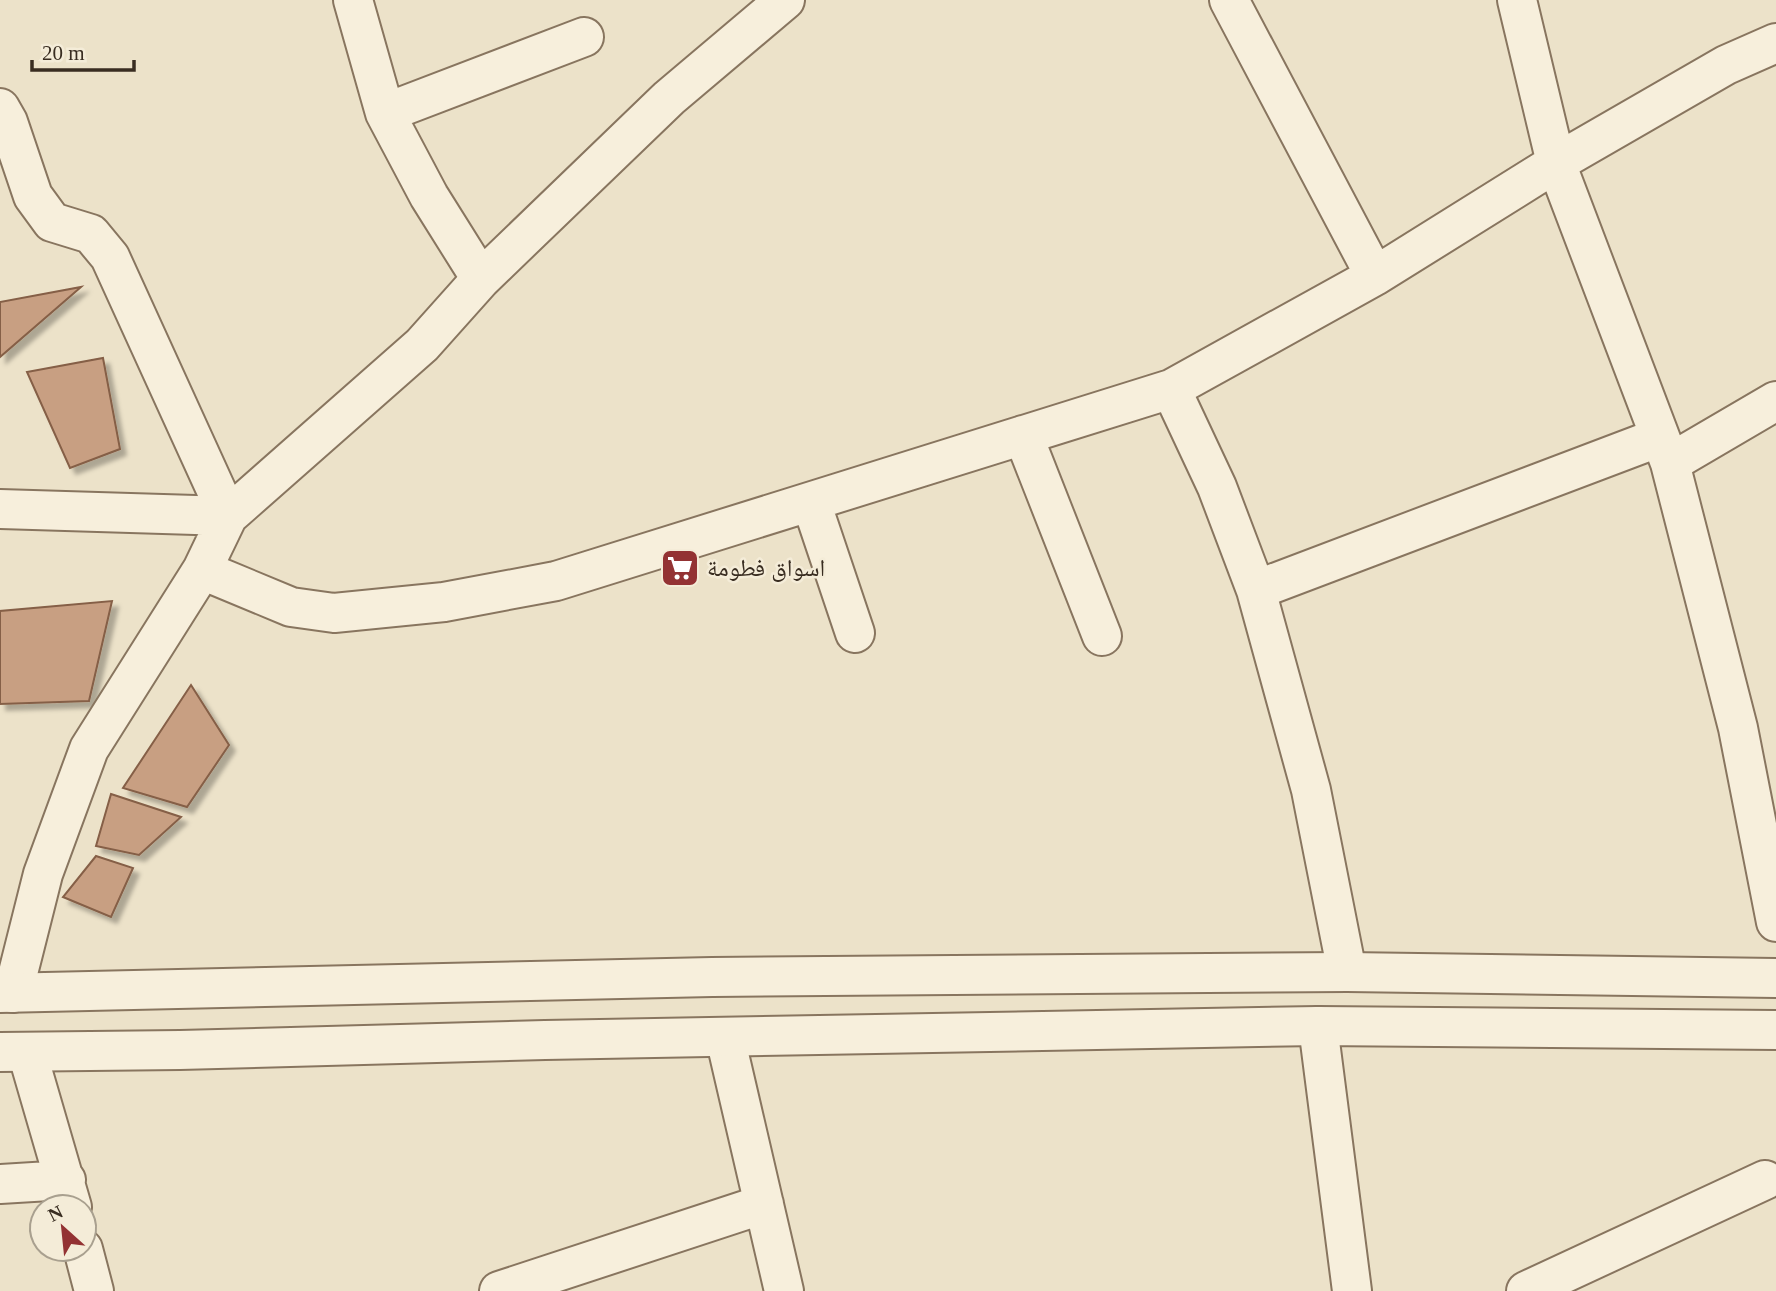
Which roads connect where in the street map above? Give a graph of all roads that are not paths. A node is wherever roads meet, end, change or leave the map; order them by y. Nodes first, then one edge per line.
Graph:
1 (353, 0) edge
2 (1229, 0) edge
3 (1517, 0) edge
4 (775, 3) edge
5 (584, 37) dead end
6 (1776, 43) edge
7 (0, 108) edge
8 (385, 113) junction
9 (1556, 163) junction
10 (1375, 276) junction
11 (481, 279) junction
12 (1171, 389) junction
13 (1776, 401) edge
14 (1023, 435) junction
15 (1665, 450) junction
16 (811, 502) junction
17 (0, 509) edge
18 (228, 516) junction
19 (202, 570) junction
20 (1256, 590) junction
21 (855, 633) dead end
22 (1102, 636) dead end
23 (1776, 922) edge
24 (1347, 972) junction
25 (1148, 974) junction
26 (1776, 978) edge
27 (6, 993) edge
28 (1318, 1026) junction
29 (1151, 1029) junction
30 (1776, 1030) edge
31 (725, 1037) junction
32 (13, 1052) edge
33 (1765, 1180) dead end
34 (0, 1184) edge
35 (62, 1193) edge
36 (69, 1193) edge
37 (764, 1204) junction
38 (87, 1263) edge
39 (94, 1291) edge
40 (499, 1291) edge
41 (784, 1291) edge
42 (1352, 1291) edge
43 (1526, 1291) edge

1 - 8 street
2 - 10 street
3 - 9 street
4 - 11 street
5 - 8 street
6 - 9 street
7 - 18 street
8 - 11 street
9 - 10 street
9 - 15 street
10 - 12 street
11 - 18 street
12 - 14 street
12 - 20 street
13 - 15 street
14 - 16 street
14 - 22 street
15 - 20 street
15 - 23 street
16 - 19 street
16 - 21 street
17 - 18 street
18 - 19 street
19 - 27 street
20 - 24 street
24 - 25 street
24 - 26 street
25 - 27 street
25 - 29 street
28 - 29 street
28 - 30 street
28 - 42 street
29 - 31 street
31 - 32 street
31 - 37 street
32 - 36 street
33 - 43 street
34 - 35 street
37 - 40 street
37 - 41 street
38 - 39 street

